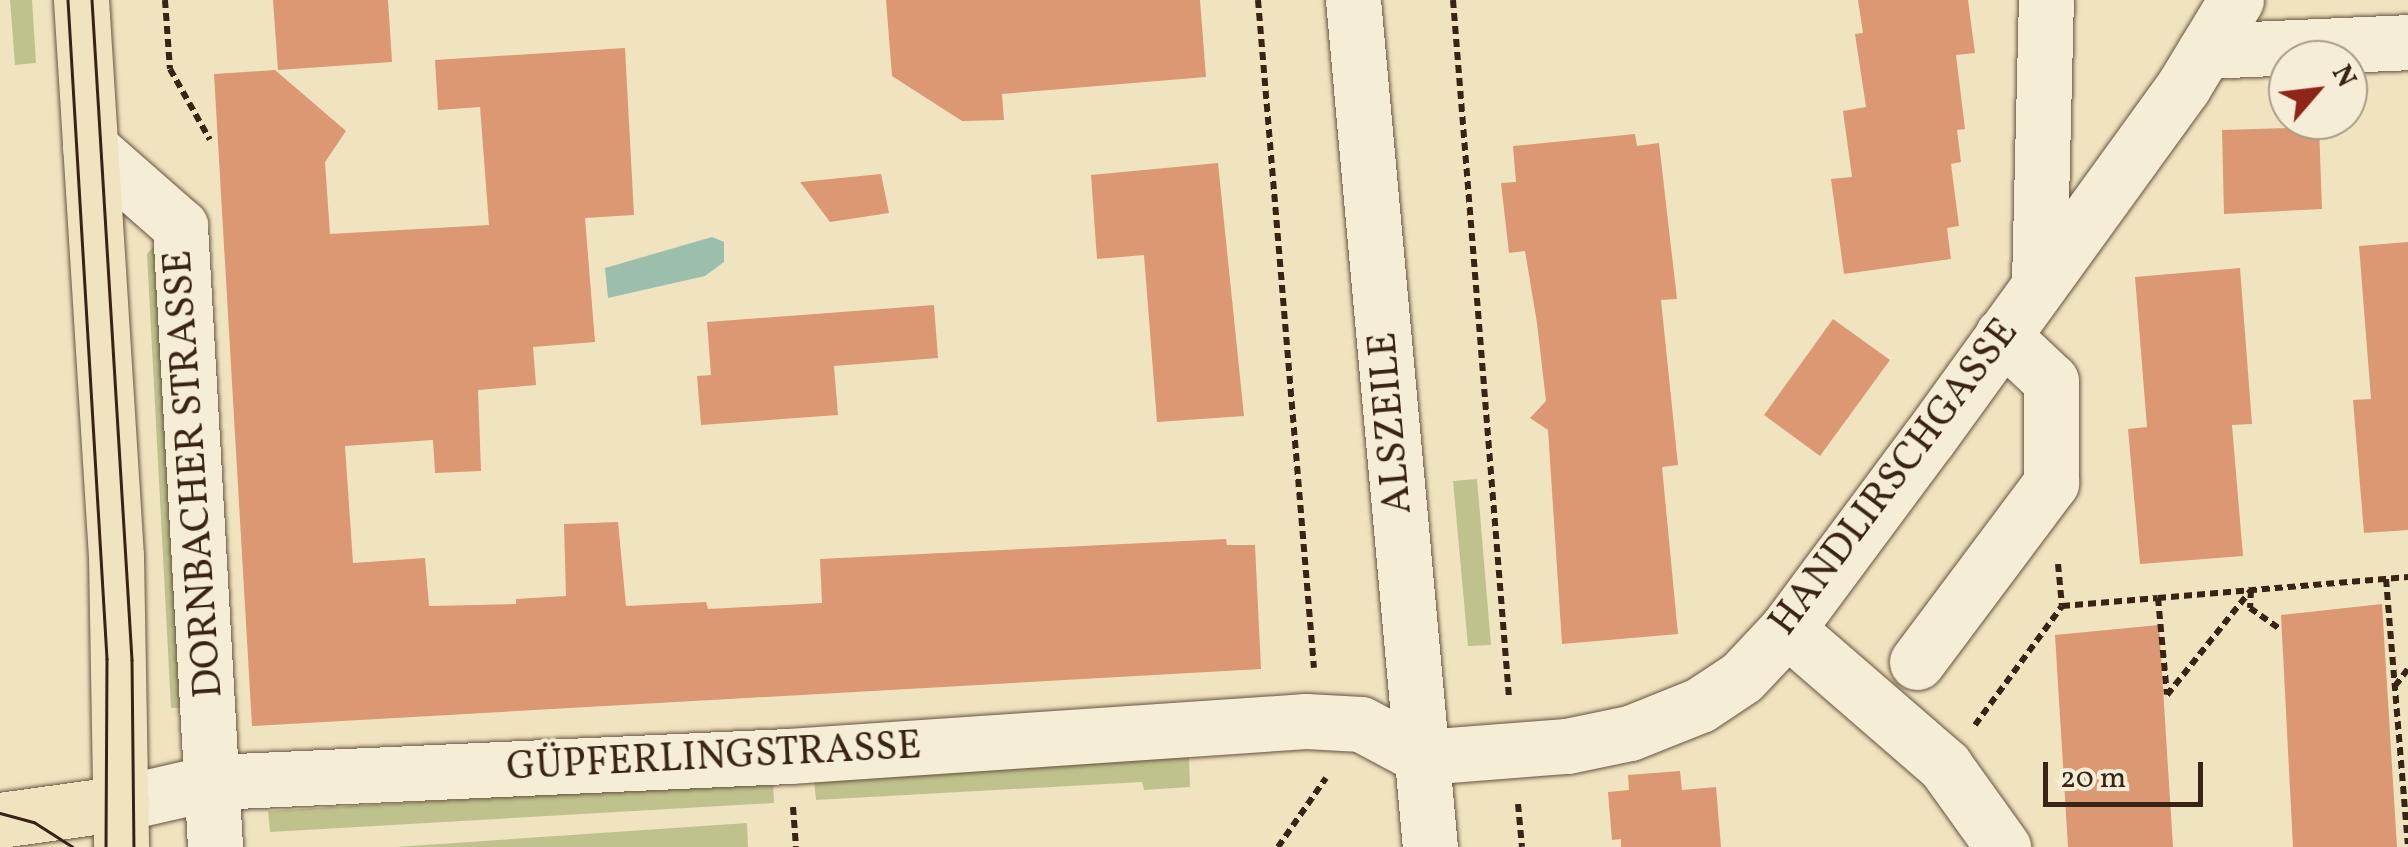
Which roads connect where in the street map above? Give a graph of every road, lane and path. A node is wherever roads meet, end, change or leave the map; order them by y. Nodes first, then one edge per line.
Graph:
1 (81, 0) edge
2 (166, 0) edge
3 (1258, 0) edge
4 (1353, 0) edge
5 (1453, 0) edge
6 (2046, 0) edge
7 (2236, 0) edge
8 (2408, 42) edge
9 (2205, 51) junction
10 (210, 140) dead end
11 (90, 148) junction
12 (2039, 283) junction
13 (2002, 334) junction
14 (2052, 483) junction
15 (2408, 577) edge
16 (2386, 579) junction
17 (2250, 590) junction
18 (2158, 598) junction
19 (2062, 606) junction
20 (1786, 629) junction
21 (2280, 629) dead end
22 (1917, 662) dead end
23 (2408, 669) edge
24 (1314, 674) dead end
25 (2394, 686) junction
26 (1514, 749) junction
27 (1422, 757) junction
28 (1944, 766) junction
29 (214, 782) junction
30 (0, 820) edge
31 (121, 825) edge
32 (2408, 844) edge
33 (215, 847) edge
34 (1430, 847) edge
35 (1522, 847) edge
36 (2003, 847) edge

1 - 11 main road, DORNBACHER STRASSE
2 - 10 path
3 - 24 path
4 - 27 street, ALSZEILE
5 - 26 path
6 - 12 street
7 - 9 street, HANDLIRSCHGASSE
8 - 9 street
9 - 12 street, HANDLIRSCHGASSE
11 - 29 street, DORNBACHER STRASSE
11 - 31 main road, DORNBACHER STRASSE
12 - 13 street, HANDLIRSCHGASSE
13 - 14 street
13 - 20 street, HANDLIRSCHGASSE
14 - 19 path
14 - 22 street
15 - 16 path
16 - 17 path
16 - 25 path
17 - 18 path
17 - 18 path
17 - 21 path
18 - 19 path
19 - 28 path
20 - 26 street, HANDLIRSCHGASSE
20 - 28 street
23 - 25 path
25 - 32 path
26 - 27 street, HANDLIRSCHGASSE
26 - 35 path
27 - 29 street, GÜPFERLINGSTRASSE
27 - 34 street, ALSZEILE
28 - 36 street
29 - 31 street, GÜPFERLINGSTRASSE
29 - 33 street, DORNBACHER STRASSE
30 - 31 main road, GÜPFERLINGSTRASSE

